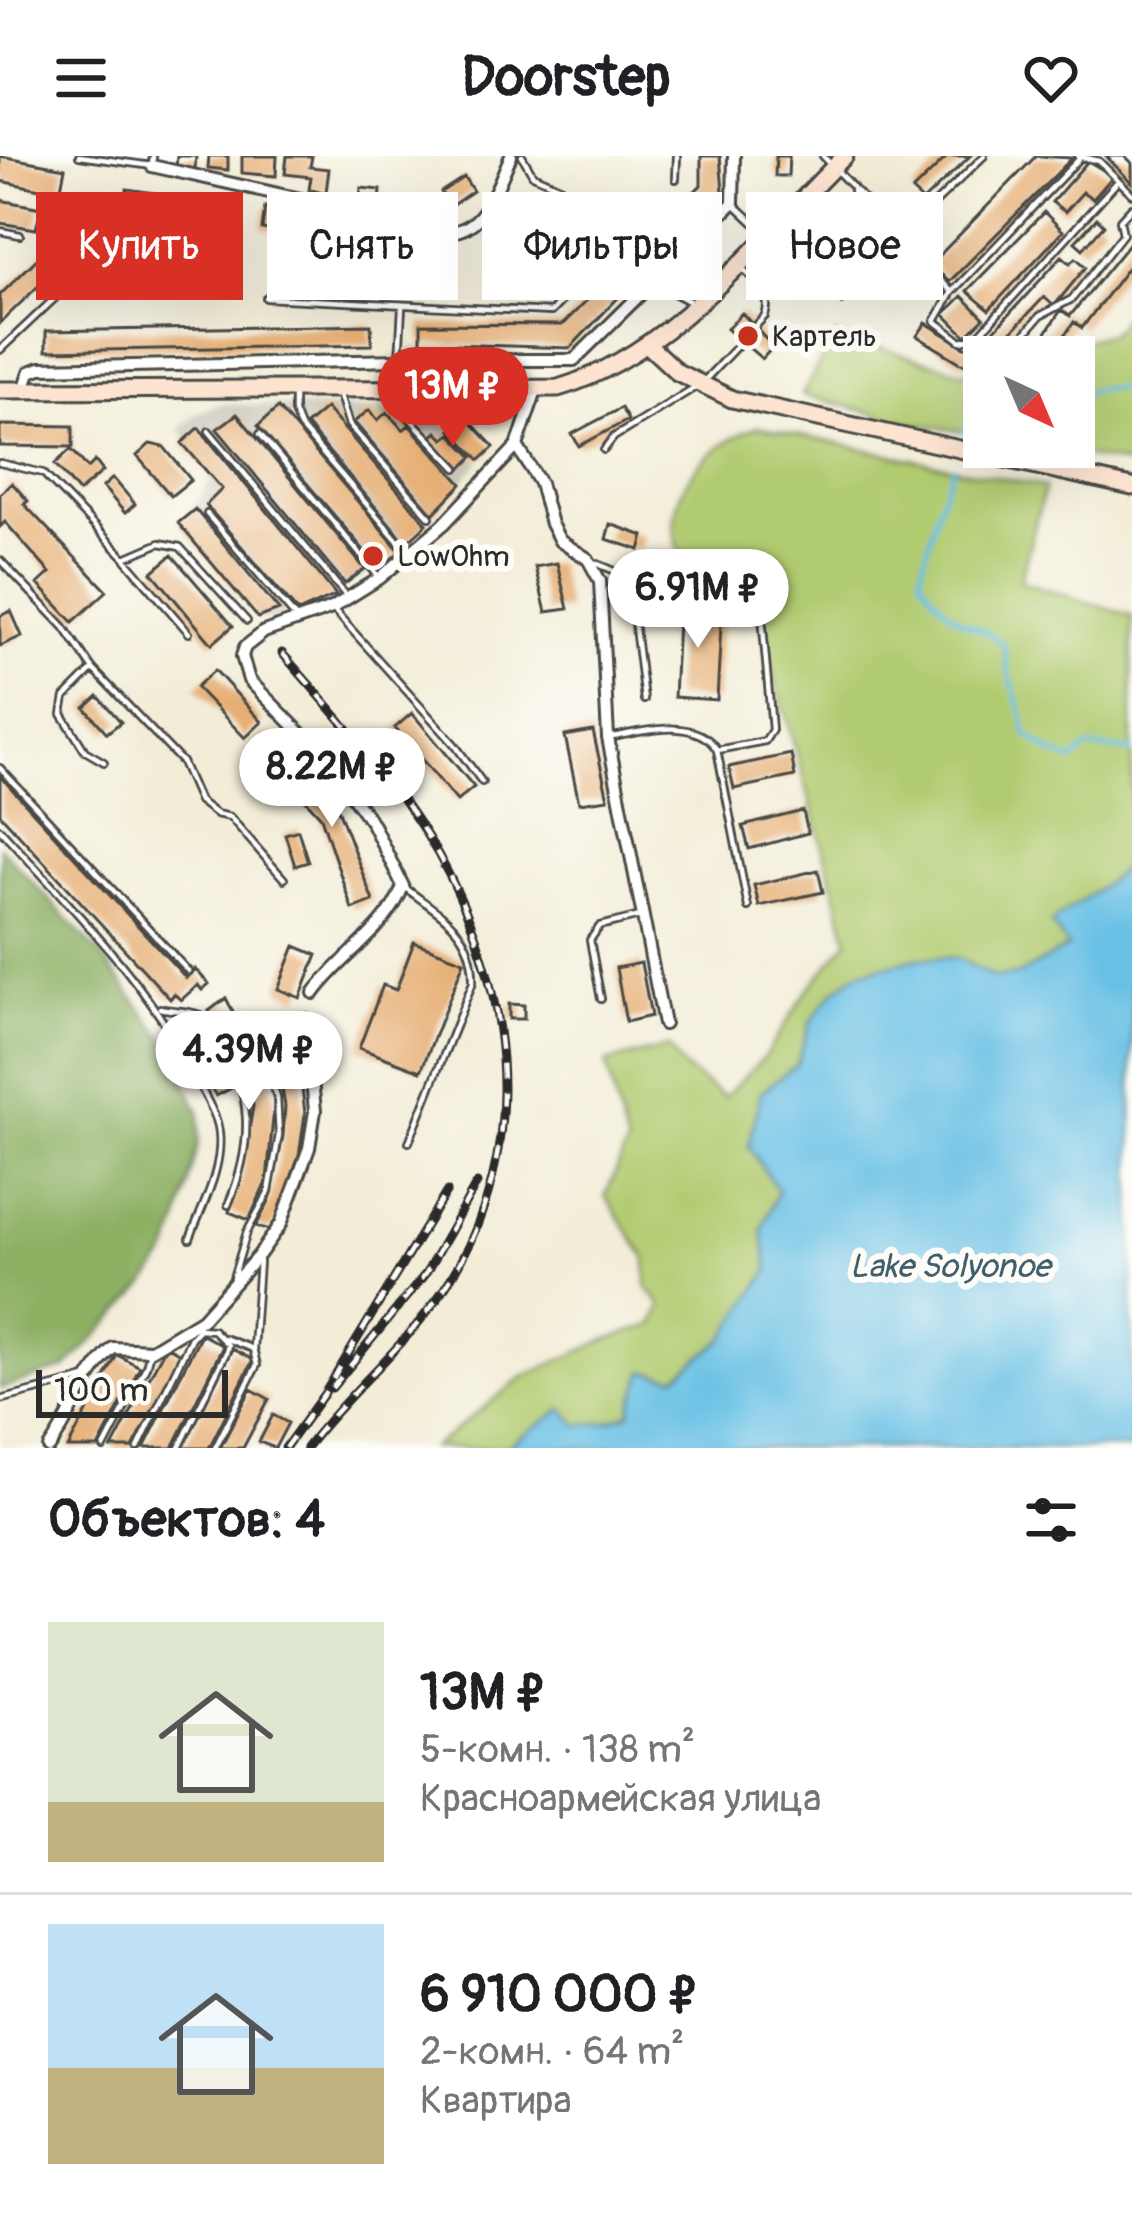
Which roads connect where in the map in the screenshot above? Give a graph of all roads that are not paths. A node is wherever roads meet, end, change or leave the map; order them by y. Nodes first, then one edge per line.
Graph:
1 (79, 156) edge
2 (511, 156) edge
3 (522, 156) edge
4 (676, 156) edge
5 (734, 156) edge
6 (984, 156) edge
7 (1079, 157) edge
8 (834, 160) edge
9 (152, 161) edge
10 (676, 179) dead end
11 (1118, 181) junction
12 (560, 187) dead end
13 (853, 187) junction
14 (805, 192) edge
15 (853, 192) edge
16 (857, 192) edge
17 (1132, 194) edge
18 (943, 195) edge
19 (733, 203) junction
20 (1132, 207) edge
21 (722, 214) edge
22 (746, 216) edge
23 (0, 231) edge
24 (20, 235) dead end
25 (746, 254) edge
26 (737, 262) junction
27 (943, 283) edge
28 (952, 292) junction
29 (266, 298) dead end
30 (53, 300) edge
31 (563, 300) edge
32 (635, 300) edge
33 (688, 300) edge
34 (696, 304) junction
35 (403, 307) junction
36 (978, 336) edge
37 (1023, 336) edge
38 (963, 340) edge
39 (649, 346) junction
40 (0, 350) edge
41 (399, 360) junction
42 (701, 384) junction
43 (338, 386) junction
44 (294, 387) junction
45 (398, 387) junction
46 (0, 390) edge
47 (25, 390) junction
48 (536, 390) junction
49 (209, 431) dead end
50 (260, 434) dead end
51 (517, 446) junction
52 (604, 450) dead end
53 (0, 463) edge
54 (457, 468) dead end
55 (1132, 487) edge
56 (207, 514) dead end
57 (430, 517) dead end
58 (410, 555) junction
59 (125, 558) junction
60 (588, 559) junction
61 (0, 560) edge
62 (695, 577) dead end
63 (380, 578) junction
64 (348, 598) junction
65 (332, 608) junction
66 (297, 619) junction
67 (247, 621) dead end
68 (189, 633) dead end
69 (93, 669) junction
70 (644, 700) dead end
71 (608, 738) junction
72 (717, 750) junction
73 (104, 762) dead end
74 (0, 768) edge
75 (482, 782) dead end
76 (0, 829) edge
77 (284, 879) dead end
78 (403, 886) junction
79 (748, 908) dead end
80 (640, 916) junction
81 (188, 971) dead end
82 (314, 993) dead end
83 (601, 999) dead end
84 (156, 1006) junction
85 (306, 1018) dead end
86 (664, 1024) dead end
87 (261, 1048) dead end
88 (409, 1142) dead end
89 (228, 1205) dead end
90 (190, 1239) dead end
91 (259, 1256) junction
92 (229, 1289) junction
93 (223, 1338) junction
94 (253, 1349) junction
95 (151, 1350) junction
96 (86, 1378) junction
97 (0, 1400) edge
98 (50, 1448) edge
99 (104, 1448) edge
100 (139, 1448) edge
101 (178, 1448) edge
102 (215, 1448) edge

1 - 9 lane
2 - 9 street
3 - 12 lane
4 - 10 lane
5 - 19 street
6 - 18 lane
7 - 11 lane
7 - 28 lane
8 - 13 lane
8 - 14 main road
11 - 17 lane
11 - 36 lane
13 - 15 lane
13 - 16 lane
19 - 21 street
19 - 22 lane
20 - 37 lane
23 - 24 lane
25 - 26 main road
26 - 34 main road
26 - 42 lane
27 - 28 lane
28 - 38 lane
29 - 35 lane
30 - 40 lane
31 - 35 lane
32 - 41 street
33 - 34 lane
34 - 39 main road
35 - 41 lane
39 - 42 main road
39 - 48 main road
41 - 45 street
41 - 47 street
42 - 52 lane
42 - 55 main road
43 - 44 main road
43 - 45 main road
43 - 57 lane
44 - 47 main road
44 - 58 lane
45 - 48 main road
45 - 54 lane
46 - 47 main road
48 - 51 street
49 - 64 lane
50 - 63 lane
51 - 58 street
51 - 60 street
53 - 59 lane
56 - 66 lane
58 - 63 street
59 - 67 lane
59 - 68 lane
60 - 70 lane
60 - 71 street
61 - 69 lane
62 - 72 lane
63 - 64 street
64 - 65 street
65 - 66 street
65 - 75 lane
66 - 78 street
69 - 73 lane
69 - 77 lane
71 - 72 lane
71 - 80 street
72 - 79 lane
74 - 81 lane
76 - 84 lane
78 - 82 street
78 - 88 lane
80 - 83 lane
80 - 86 street
84 - 89 lane
84 - 90 lane
85 - 91 street
87 - 92 lane
91 - 92 street
91 - 94 lane
92 - 95 street
93 - 94 lane
93 - 100 lane
93 - 101 lane
94 - 102 lane
95 - 96 street
95 - 99 lane
96 - 97 lane
96 - 98 street

